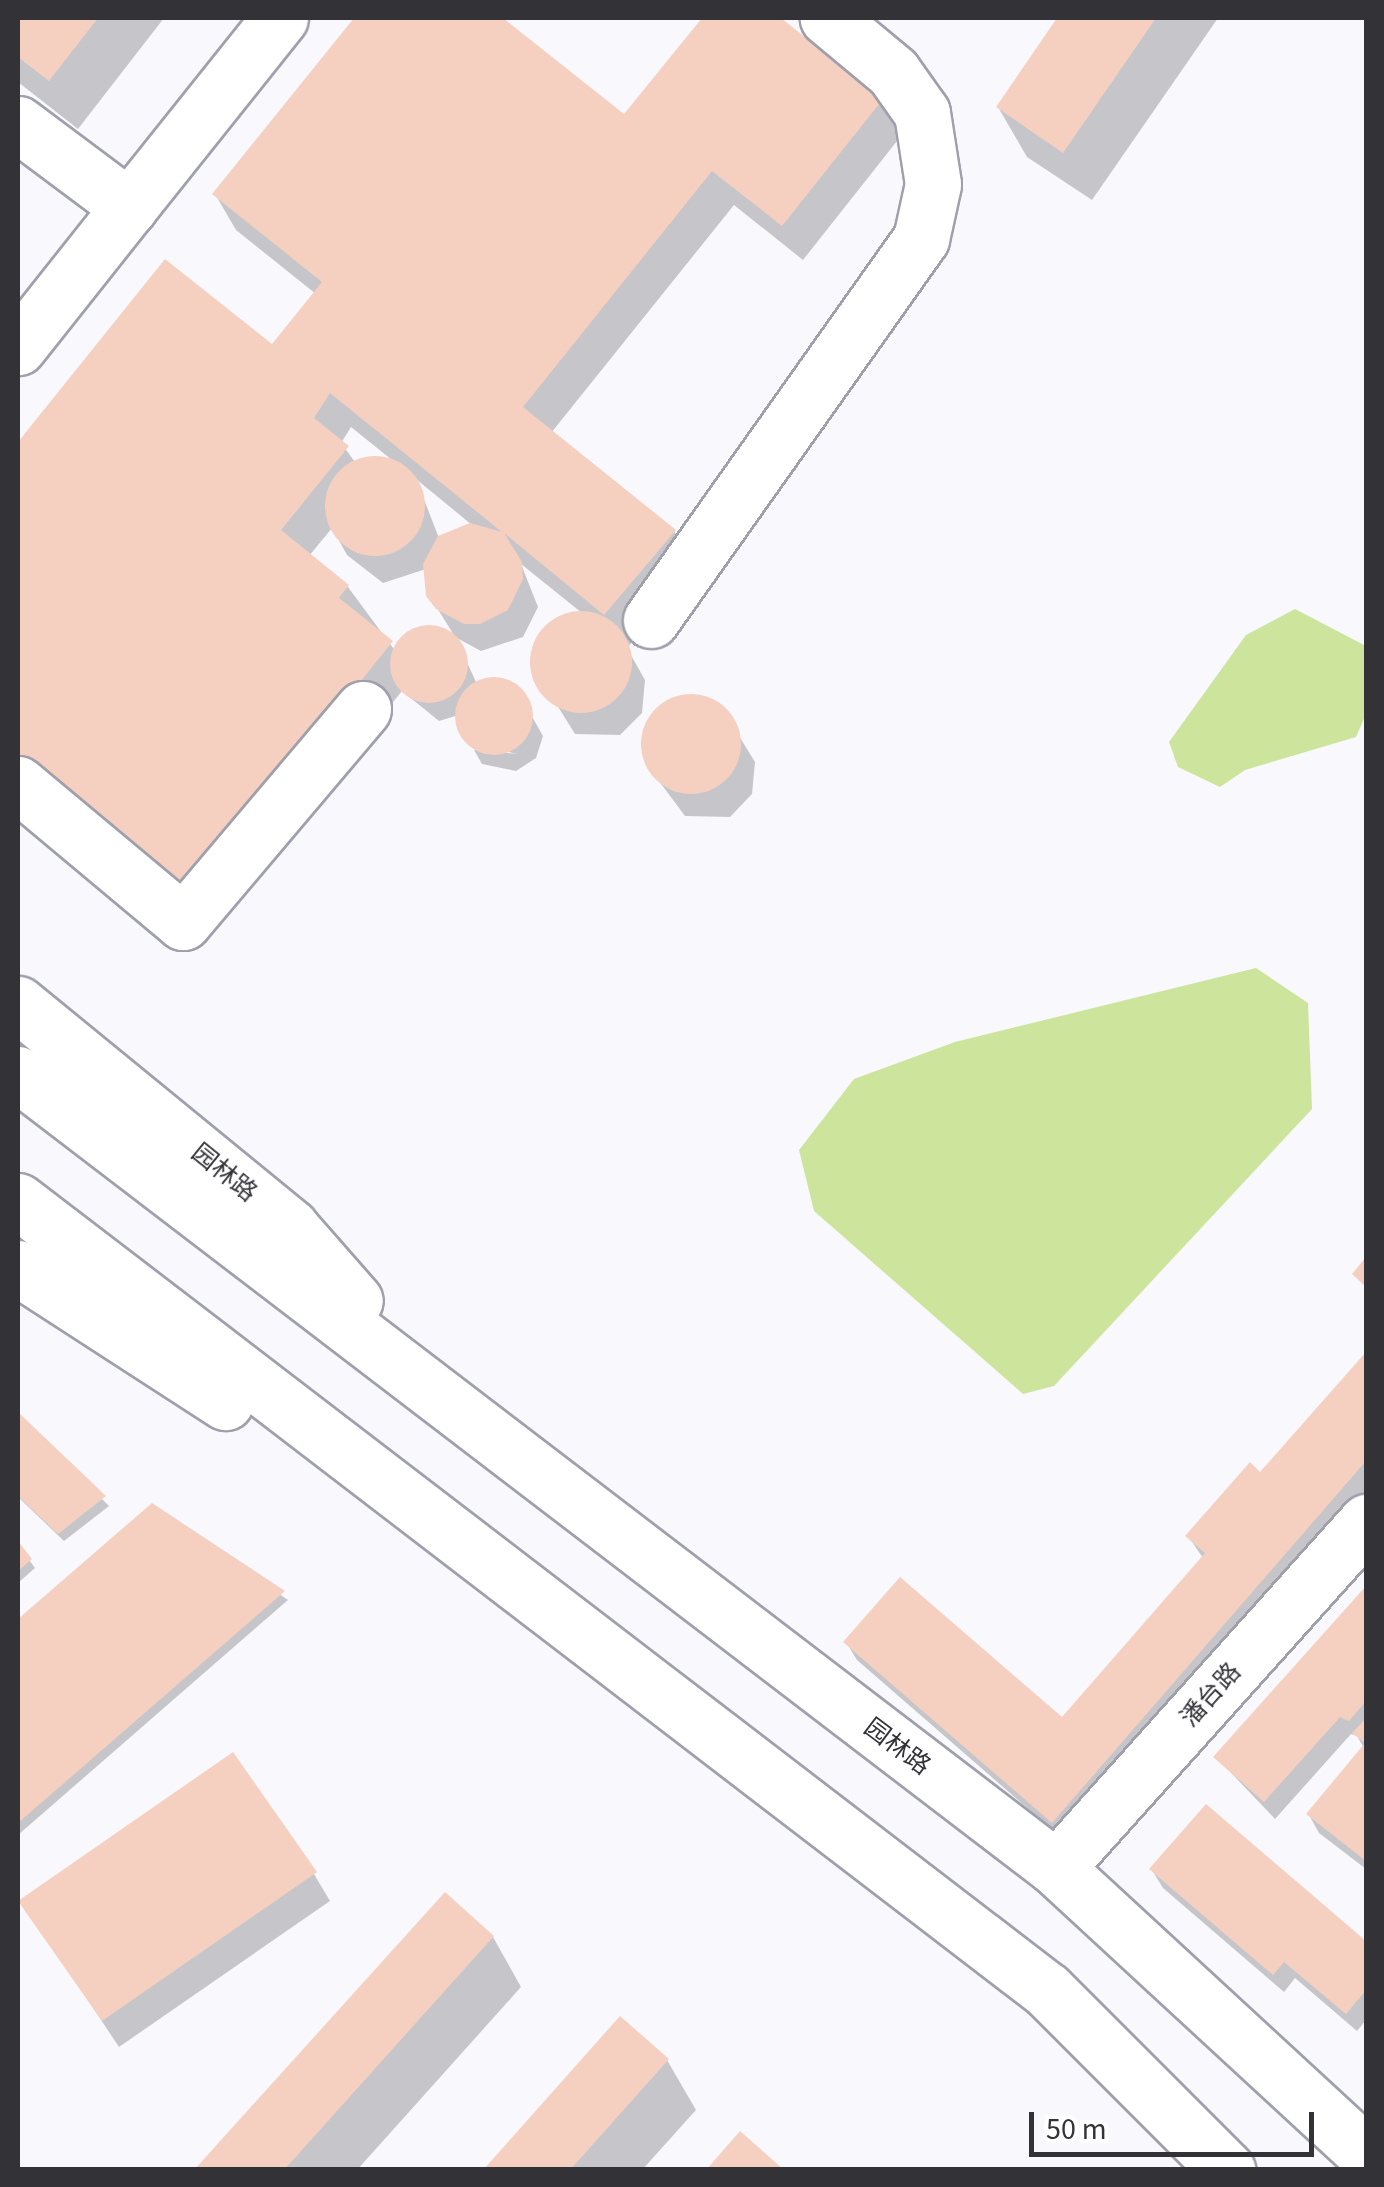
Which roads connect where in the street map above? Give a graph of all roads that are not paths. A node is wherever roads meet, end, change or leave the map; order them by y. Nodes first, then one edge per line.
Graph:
1 (280, 18) edge
2 (828, 18) edge
3 (18, 124) edge
4 (128, 207) junction
5 (18, 348) edge
6 (651, 620) dead end
7 (363, 709) dead end
8 (18, 784) edge
9 (18, 1004) edge
10 (27, 1080) edge
11 (18, 1201) edge
12 (18, 1268) edge
13 (404, 1368) junction
14 (332, 1444) junction
15 (1366, 1522) edge
16 (1056, 1868) junction
17 (1366, 2154) edge
18 (1227, 2170) edge

1 - 4 main road
2 - 6 main road
3 - 4 main road
4 - 5 main road
7 - 8 main road
9 - 13 main road, 园林路
10 - 13 main road, 园林路
11 - 14 main road
12 - 14 main road
13 - 16 main road, 园林路
14 - 18 main road
15 - 16 main road, 潘台路
16 - 17 main road, 园林路

